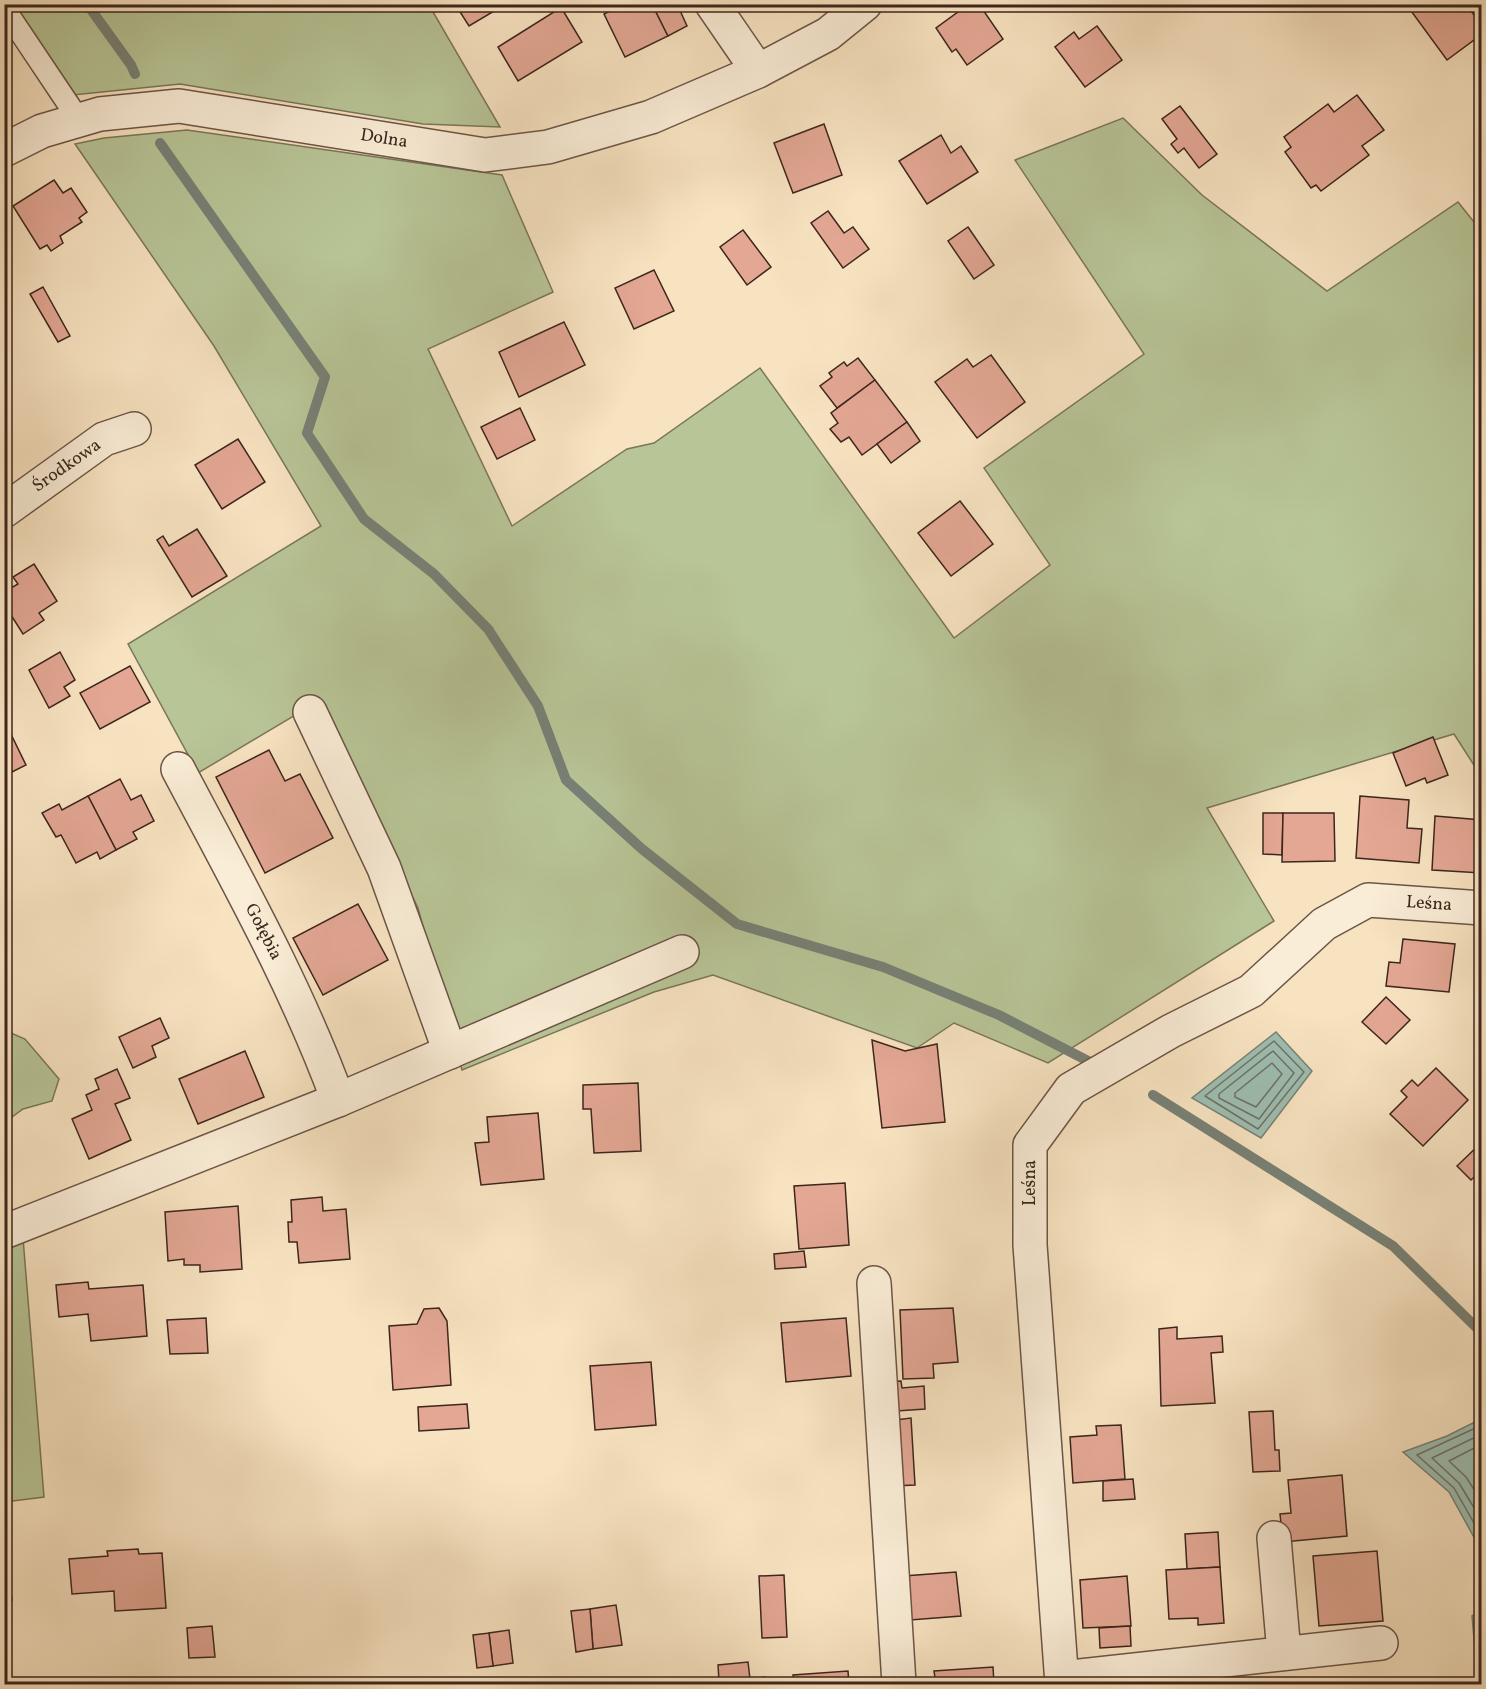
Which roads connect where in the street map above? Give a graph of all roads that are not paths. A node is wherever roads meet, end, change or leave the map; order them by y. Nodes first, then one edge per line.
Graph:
1 (712, 4) edge
2 (865, 4) edge
3 (4, 8) edge
4 (758, 71) junction
5 (79, 120) junction
6 (4, 150) edge
7 (134, 429) dead end
8 (4, 511) edge
9 (310, 712) dead end
10 (178, 769) dead end
11 (1482, 908) edge
12 (682, 952) dead end
13 (450, 1052) junction
14 (338, 1100) junction
15 (4, 1232) edge
16 (874, 1283) dead end
17 (1274, 1538) dead end
18 (1381, 1643) dead end
19 (1284, 1653) junction
20 (1062, 1681) edge
21 (900, 1684) edge

1 - 4 street
2 - 4 street, Dolna
3 - 5 lane
4 - 5 street, Dolna
5 - 6 street, Dolna
7 - 8 street, Środkowa
9 - 13 street
10 - 14 street, Gołębia
11 - 20 street, Leśna
12 - 13 street
13 - 14 street
14 - 15 street
16 - 21 street
17 - 19 street
18 - 19 street
19 - 20 street

